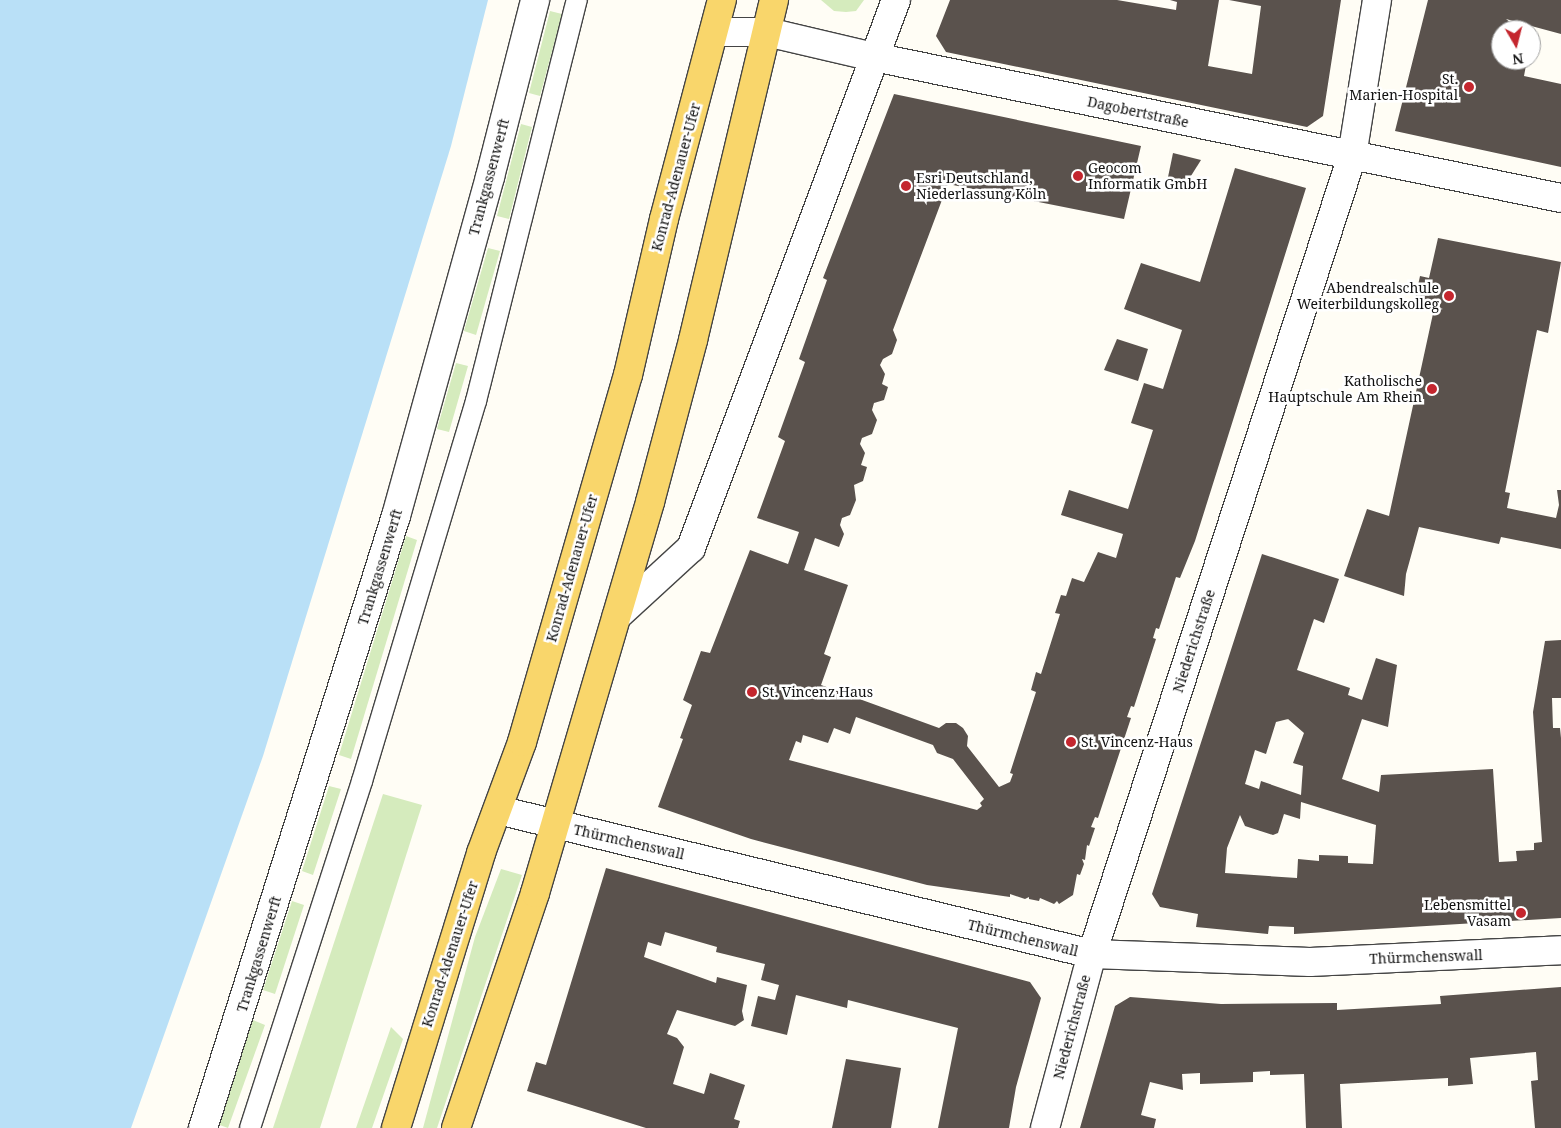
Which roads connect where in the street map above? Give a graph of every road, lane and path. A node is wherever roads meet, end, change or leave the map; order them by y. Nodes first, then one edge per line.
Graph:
1 (535, 0) edge
2 (577, 0) edge
3 (722, 0) edge
4 (774, 0) edge
5 (896, 0) edge
6 (1377, 0) edge
7 (714, 32) junction
8 (767, 32) junction
9 (874, 57) junction
10 (1352, 156) junction
11 (1561, 198) edge
12 (617, 616) junction
13 (498, 810) junction
14 (556, 825) junction
15 (1561, 950) edge
16 (1092, 954) junction
17 (203, 1128) edge
18 (250, 1128) edge
19 (396, 1128) edge
20 (456, 1128) edge
21 (1045, 1128) edge

1 - 17 street, Trankgassenwerft
2 - 18 lane
3 - 7 main road, Konrad-Adenauer-Ufer
4 - 8 main road
5 - 9 street
6 - 10 street, Niederichstraße
7 - 8 street, Dagobertstraße
7 - 13 main road, Konrad-Adenauer-Ufer
8 - 9 street, Dagobertstraße
8 - 12 main road
9 - 10 street, Dagobertstraße
9 - 12 street
10 - 11 street, Dagobertstraße
10 - 16 street, Niederichstraße
12 - 14 main road
13 - 14 street, Thürmchenswall
13 - 19 main road, Konrad-Adenauer-Ufer
14 - 16 street, Thürmchenswall
14 - 20 main road
15 - 16 street, Thürmchenswall
16 - 21 street, Niederichstraße

